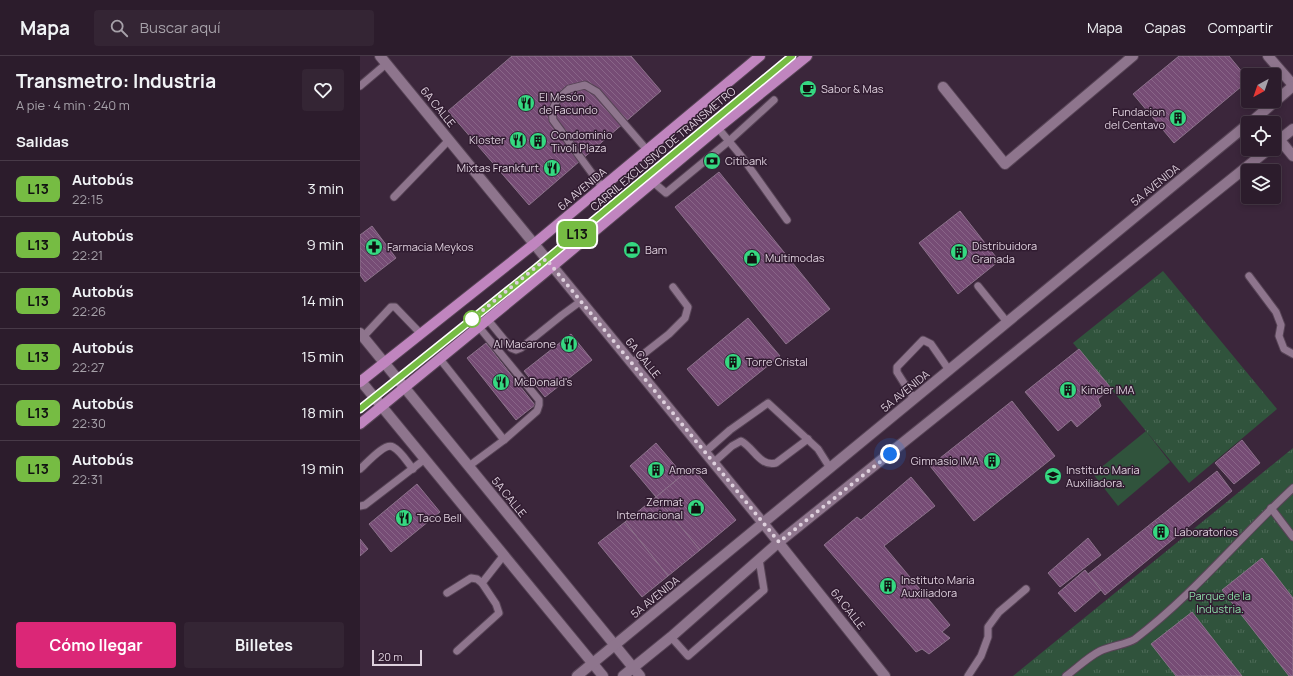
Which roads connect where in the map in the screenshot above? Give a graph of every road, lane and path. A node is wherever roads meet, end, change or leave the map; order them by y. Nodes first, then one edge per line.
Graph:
1 (760, 56) edge
2 (792, 56) edge
3 (806, 56) edge
4 (1133, 56) edge
5 (1268, 56) edge
6 (383, 60) edge
7 (360, 86) edge
8 (1293, 86) edge
9 (943, 87) dead end
10 (774, 100) dead end
11 (1265, 116) edge
12 (718, 128) junction
13 (1293, 129) edge
14 (1241, 131) edge
15 (1281, 136) edge
16 (449, 140) junction
17 (729, 141) junction
18 (1281, 144) edge
19 (647, 150) junction
20 (1260, 156) edge
21 (1293, 156) edge
22 (652, 182) junction
23 (602, 187) junction
24 (394, 197) dead end
25 (787, 220) dead end
26 (534, 244) junction
27 (550, 263) junction
28 (1249, 276) dead end
29 (978, 286) dead end
30 (673, 287) dead end
31 (581, 301) junction
32 (488, 320) junction
33 (1007, 322) junction
34 (479, 327) junction
35 (421, 334) junction
36 (362, 335) edge
37 (1293, 354) edge
38 (440, 359) junction
39 (384, 363) junction
40 (632, 363) junction
41 (949, 370) junction
42 (398, 380) junction
43 (360, 381) edge
44 (405, 388) junction
45 (375, 397) junction
46 (914, 399) junction
47 (382, 406) junction
48 (360, 409) edge
49 (360, 424) edge
50 (808, 439) junction
51 (504, 440) junction
52 (705, 452) junction
53 (425, 459) junction
54 (714, 463) junction
55 (469, 466) junction
56 (830, 468) junction
57 (360, 469) edge
58 (413, 469) junction
59 (1293, 488) edge
60 (360, 506) edge
61 (1271, 508) junction
62 (763, 523) junction
63 (1293, 537) edge
64 (779, 542) junction
65 (504, 555) junction
66 (759, 559) junction
67 (482, 583) junction
68 (1026, 589) dead end
69 (447, 593) dead end
70 (671, 637) junction
71 (615, 645) junction
72 (457, 651) dead end
73 (593, 664) junction
74 (634, 668) junction
75 (578, 676) edge
76 (603, 676) edge
77 (623, 676) edge
78 (640, 676) edge
79 (886, 676) edge
80 (968, 676) edge
81 (1066, 676) edge

1 - 19 main road, 6A AVENIDA
2 - 27 lane, CARRIL EXCLUSIVO DE TRANSMETRO
3 - 12 main road
4 - 9 street
5 - 8 street
6 - 7 lane
6 - 16 street, 6A CALLE
8 - 11 street, 5A AVENIDA
10 - 17 lane
12 - 17 lane
12 - 22 main road
13 - 15 street
14 - 33 street, 5A AVENIDA
16 - 24 lane
16 - 26 street, 6A CALLE
17 - 22 lane
17 - 25 lane
18 - 21 street
19 - 23 main road, 6A AVENIDA
19 - 23 lane
20 - 64 street
22 - 27 main road
23 - 26 main road, 6A AVENIDA
26 - 27 street, 6A CALLE
26 - 35 main road, 6A AVENIDA
27 - 31 street, 6A CALLE
27 - 32 main road
27 - 42 lane, CARRIL EXCLUSIVO DE TRANSMETRO
28 - 37 lane
29 - 33 lane
30 - 40 lane
31 - 32 lane
31 - 40 street, 6A CALLE
32 - 34 main road
33 - 41 street, 5A AVENIDA
34 - 38 main road
34 - 51 lane
35 - 36 lane
35 - 39 main road, 6A AVENIDA
36 - 39 street, 5A CALLE
38 - 44 main road
38 - 51 lane
39 - 42 street, 5A CALLE
39 - 43 main road, 6A AVENIDA
40 - 52 street, 6A CALLE
41 - 46 street, 5A AVENIDA
41 - 46 lane
42 - 44 street, 5A CALLE
42 - 45 lane, CARRIL EXCLUSIVO DE TRANSMETRO
43 - 45 street
44 - 47 main road
44 - 55 street, 5A CALLE
45 - 47 street
45 - 48 lane, CARRIL EXCLUSIVO DE TRANSMETRO
46 - 56 street, 5A AVENIDA
47 - 49 main road
47 - 53 street
50 - 52 lane
50 - 54 lane
50 - 56 lane
51 - 55 lane
52 - 54 street, 6A CALLE
53 - 58 lane
53 - 65 street
54 - 62 street, 6A CALLE
55 - 71 street, 5A CALLE
56 - 62 street, 5A AVENIDA
57 - 58 lane
58 - 60 lane
59 - 61 lane
61 - 63 lane
61 - 81 lane
62 - 64 street, 6A CALLE
62 - 71 street, 5A AVENIDA
64 - 66 street
64 - 79 street, 6A CALLE
65 - 67 lane
65 - 73 street
66 - 70 street
66 - 70 lane
67 - 69 lane
67 - 72 lane
68 - 80 lane
70 - 74 street
71 - 73 street, 5A AVENIDA
71 - 74 street, 5A CALLE
73 - 75 street, 5A AVENIDA
73 - 76 street
74 - 77 street
74 - 78 street, 5A CALLE

